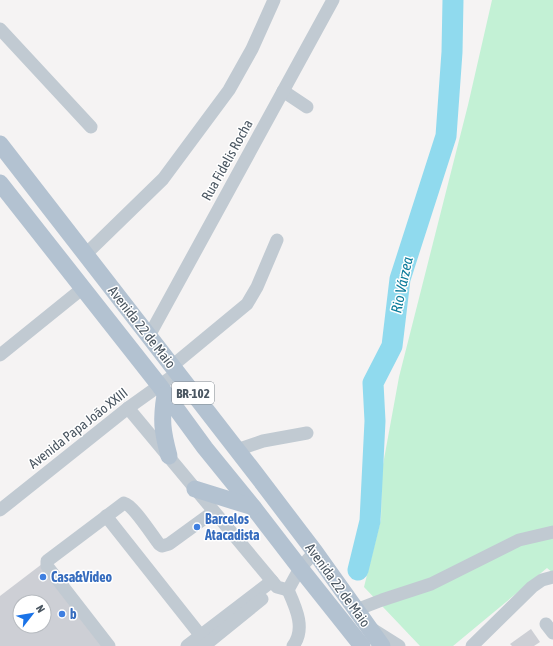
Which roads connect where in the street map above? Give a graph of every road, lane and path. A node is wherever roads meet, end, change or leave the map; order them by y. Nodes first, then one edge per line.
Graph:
1 (274, 0) edge
2 (333, 0) edge
3 (0, 29) edge
4 (283, 91) junction
5 (307, 107) dead end
6 (91, 127) dead end
7 (0, 144) edge
8 (2, 190) edge
9 (278, 240) dead end
10 (86, 254) junction
11 (83, 288) junction
12 (149, 336) junction
13 (0, 355) edge
14 (174, 370) junction
15 (162, 390) junction
16 (128, 408) junction
17 (307, 433) dead end
18 (237, 450) junction
19 (169, 456) junction
20 (195, 489) junction
21 (253, 507) junction
22 (0, 510) edge
23 (214, 512) junction
24 (106, 516) junction
25 (553, 532) edge
26 (315, 552) junction
27 (300, 568) junction
28 (553, 577) edge
29 (279, 586) junction
30 (356, 610) junction
31 (368, 626) junction
32 (203, 641) edge
33 (358, 642) edge
34 (109, 646) edge
35 (187, 646) edge
36 (293, 646) edge
37 (382, 646) edge
38 (399, 646) edge
39 (472, 646) edge

1 - 10 street
2 - 4 street, Rua Fidelis Rocha
3 - 6 street
4 - 5 street
4 - 12 street, Rua Fidelis Rocha
7 - 10 main road, Avenida 22 de Maio / BR-102
8 - 11 main road, Avenida 22 de Maio / BR-102
9 - 14 street, Avenida Papa João XXIII
10 - 12 main road, Avenida 22 de Maio / BR-102
11 - 13 street
11 - 15 main road, Avenida 22 de Maio / BR-102
12 - 14 main road, Avenida 22 de Maio / BR-102
14 - 15 street, Avenida Papa João XXIII
14 - 18 main road, Avenida 22 de Maio / BR-102
15 - 16 street, Avenida Papa João XXIII
15 - 19 main road
15 - 21 main road, Avenida 22 de Maio / BR-102
16 - 19 street
16 - 22 street, Avenida Papa João XXIII
17 - 18 street
18 - 26 main road, Avenida 22 de Maio / BR-102
19 - 20 street
20 - 21 main road
20 - 23 street
21 - 27 main road, Avenida 22 de Maio / BR-102
23 - 24 street
23 - 29 street
24 - 32 street
24 - 34 street
25 - 30 street
26 - 27 street
26 - 30 main road, Avenida 22 de Maio / BR-102
27 - 29 street
27 - 33 main road, Avenida 22 de Maio / BR-102
28 - 39 street
29 - 32 street
29 - 36 street
30 - 31 main road, Avenida 22 de Maio / BR-102
31 - 37 main road, Avenida 22 de Maio / BR-102
31 - 38 street
32 - 35 street

